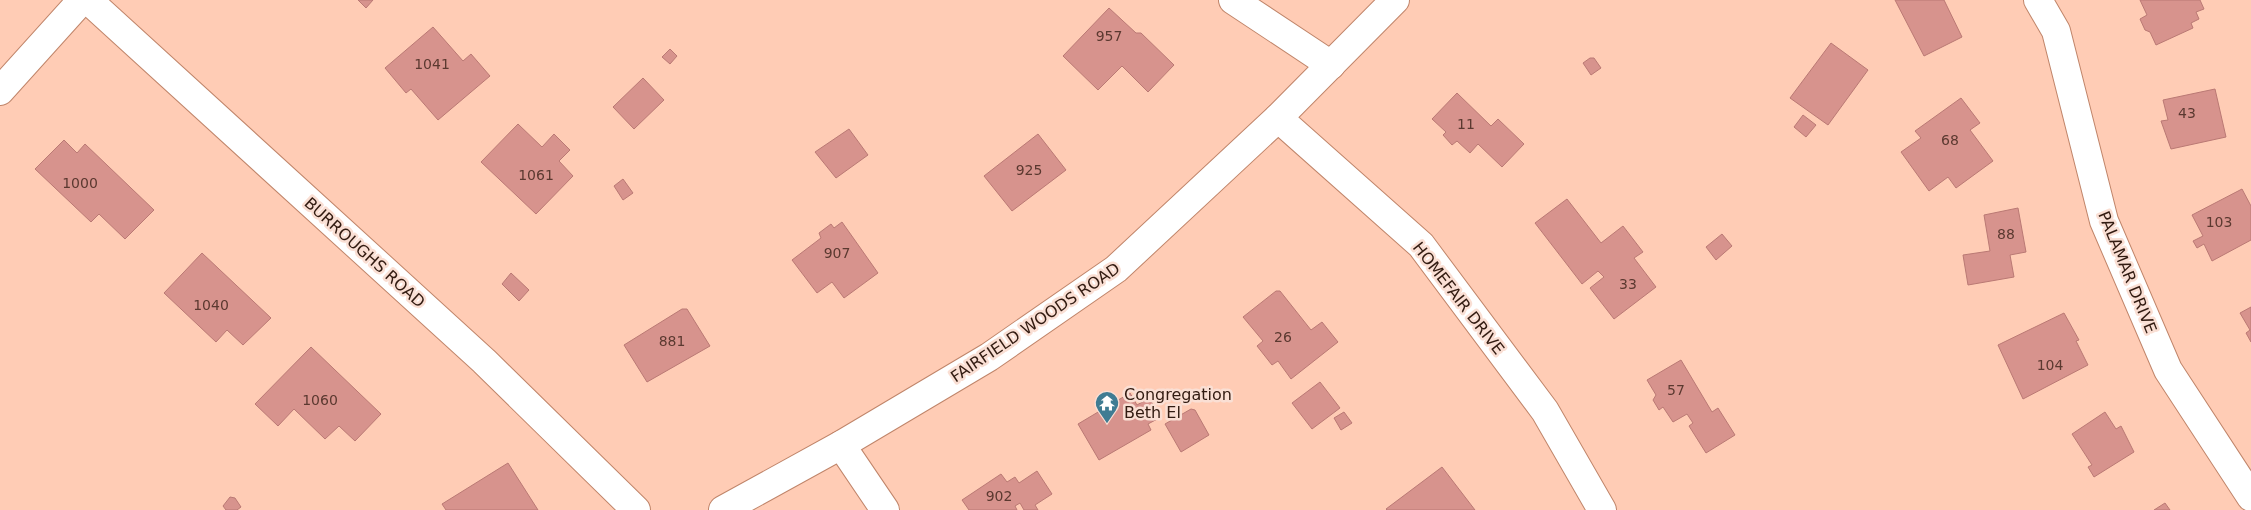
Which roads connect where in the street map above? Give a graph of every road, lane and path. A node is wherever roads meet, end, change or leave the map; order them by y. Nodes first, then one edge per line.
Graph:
1 (82, 0) edge
2 (88, 0) edge
3 (1233, 0) edge
4 (1395, 0) edge
5 (2038, 0) edge
6 (1331, 64) junction
7 (0, 91) edge
8 (1278, 118) junction
9 (841, 445) junction
10 (2251, 497) edge
11 (636, 510) edge
12 (723, 510) edge
13 (884, 510) edge
14 (1602, 510) edge

1 - 7 street
2 - 11 street, BURROUGHS ROAD
3 - 6 street
4 - 6 street, FAIRFIELD WOODS ROAD
5 - 10 street, PALAMAR DRIVE
6 - 8 street, FAIRFIELD WOODS ROAD
8 - 9 street, FAIRFIELD WOODS ROAD
8 - 14 street, HOMEFAIR DRIVE
9 - 12 street, FAIRFIELD WOODS ROAD
9 - 13 street

